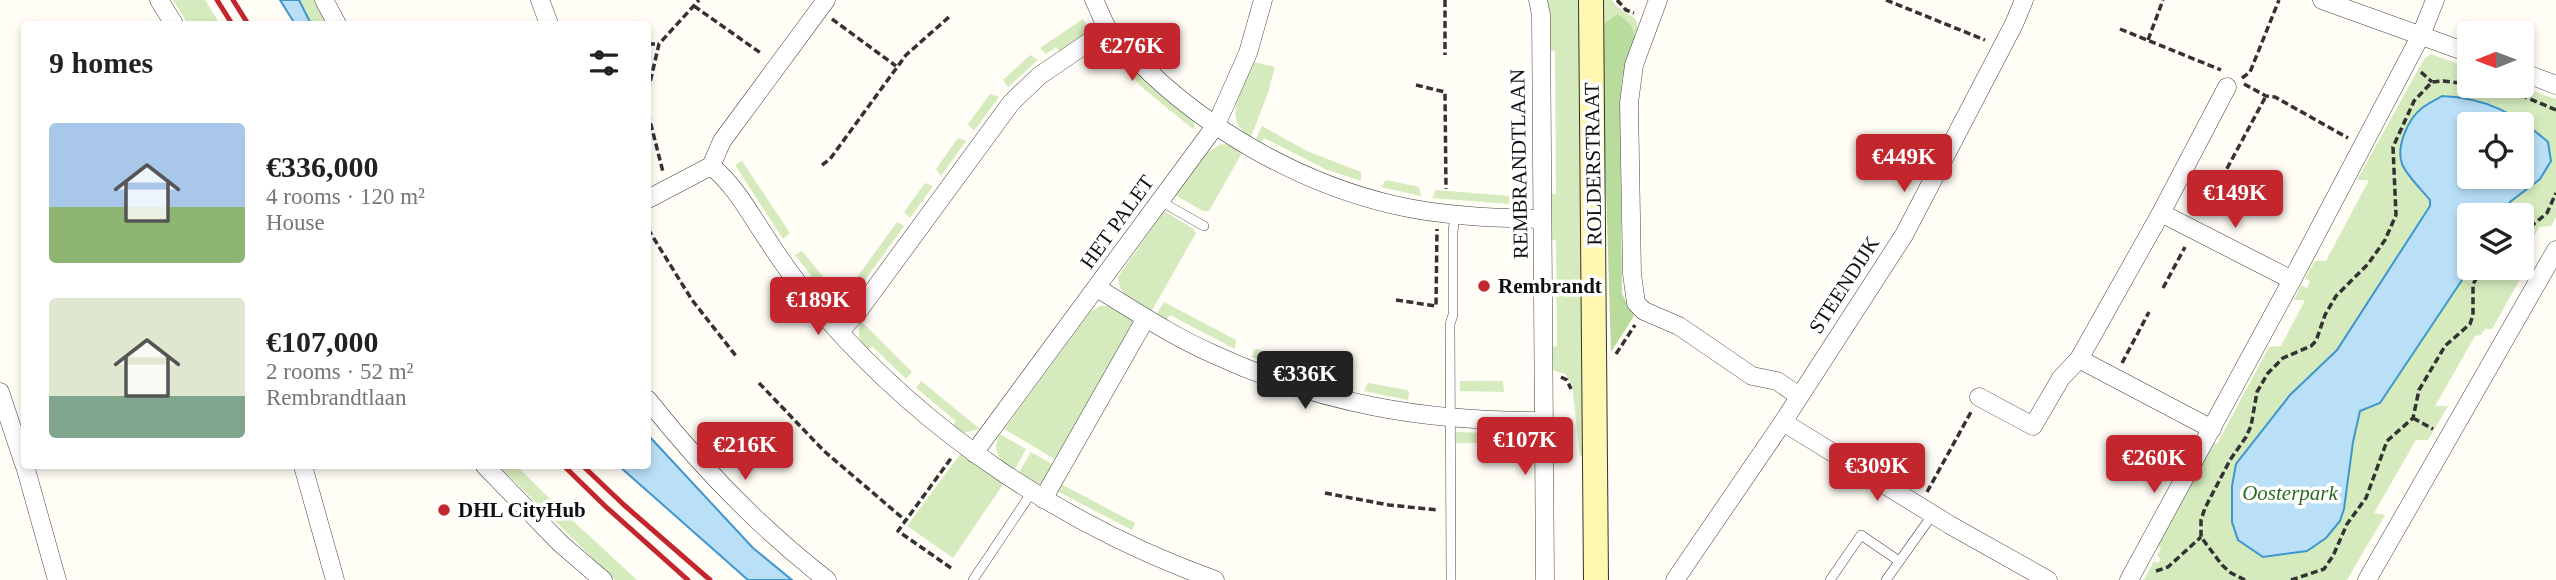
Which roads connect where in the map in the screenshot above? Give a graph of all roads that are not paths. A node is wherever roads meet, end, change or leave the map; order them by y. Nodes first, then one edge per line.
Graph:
1 (159, 0) edge
2 (324, 0) edge
3 (1095, 0) edge
4 (1262, 0) edge
5 (1538, 0) edge
6 (1591, 0) edge
7 (1658, 0) edge
8 (2024, 0) edge
9 (2322, 0) edge
10 (2435, 0) edge
11 (822, 5) edge
12 (172, 21) edge
13 (335, 21) edge
14 (1108, 29) junction
15 (2421, 35) junction
16 (2457, 48) edge
17 (2534, 77) edge
18 (2234, 83) road end
19 (2556, 85) edge
20 (1216, 125) junction
21 (711, 166) junction
22 (651, 196) edge
23 (1160, 201) junction
24 (2161, 213) junction
25 (1447, 214) junction
26 (1542, 219) junction
27 (1204, 226) dead end
28 (2556, 250) edge
29 (2292, 280) junction
30 (1097, 288) junction
31 (1146, 318) junction
32 (839, 332) junction
33 (2079, 359) junction
34 (0, 392) edge
35 (1799, 396) junction
36 (1979, 397) road end
37 (651, 404) edge
38 (1450, 418) junction
39 (1545, 421) junction
40 (1783, 422) junction
41 (2212, 429) junction
42 (968, 448) junction
43 (21, 453) edge
44 (26, 469) edge
45 (304, 469) edge
46 (488, 469) edge
47 (1037, 496) junction
48 (1926, 510) junction
49 (1899, 561) junction
50 (57, 580) edge
51 (335, 580) edge
52 (603, 580) edge
53 (827, 580) edge
54 (973, 580) edge
55 (1215, 580) edge
56 (1451, 580) edge
57 (1545, 580) edge
58 (1596, 580) edge
59 (1675, 580) edge
60 (1830, 580) edge
61 (1886, 580) edge
62 (2048, 580) edge
63 (2129, 580) edge
64 (2367, 580) edge

1 - 12 street
2 - 13 street
3 - 14 street
4 - 20 street, HET PALET
5 - 26 street, REMBRANDTLAAN
6 - 58 main road, ROLDERSTRAAT
7 - 35 street
8 - 35 street, STEENDIJK
9 - 15 street
10 - 15 street
11 - 21 street
14 - 20 street
14 - 32 street
15 - 16 street
15 - 29 street
17 - 19 street
18 - 24 street
20 - 23 street, HET PALET
20 - 25 street
21 - 22 street
21 - 32 street
23 - 27 lane
23 - 30 street, HET PALET
24 - 29 street
24 - 33 street
25 - 26 street
25 - 38 lane
26 - 39 street, REMBRANDTLAAN
28 - 64 street
29 - 41 street
30 - 31 street
30 - 42 street, HET PALET
31 - 38 street
31 - 47 street
32 - 42 street
33 - 36 street
33 - 41 street
34 - 43 street
35 - 40 street, STEENDIJK
37 - 53 street
38 - 39 street
38 - 56 lane
39 - 57 street, REMBRANDTLAAN
40 - 48 street
40 - 59 street, STEENDIJK
41 - 63 street
42 - 47 street
44 - 50 street
45 - 51 street
46 - 52 street
47 - 54 lane
47 - 55 street
48 - 49 lane
48 - 62 street
49 - 60 lane
49 - 61 lane

